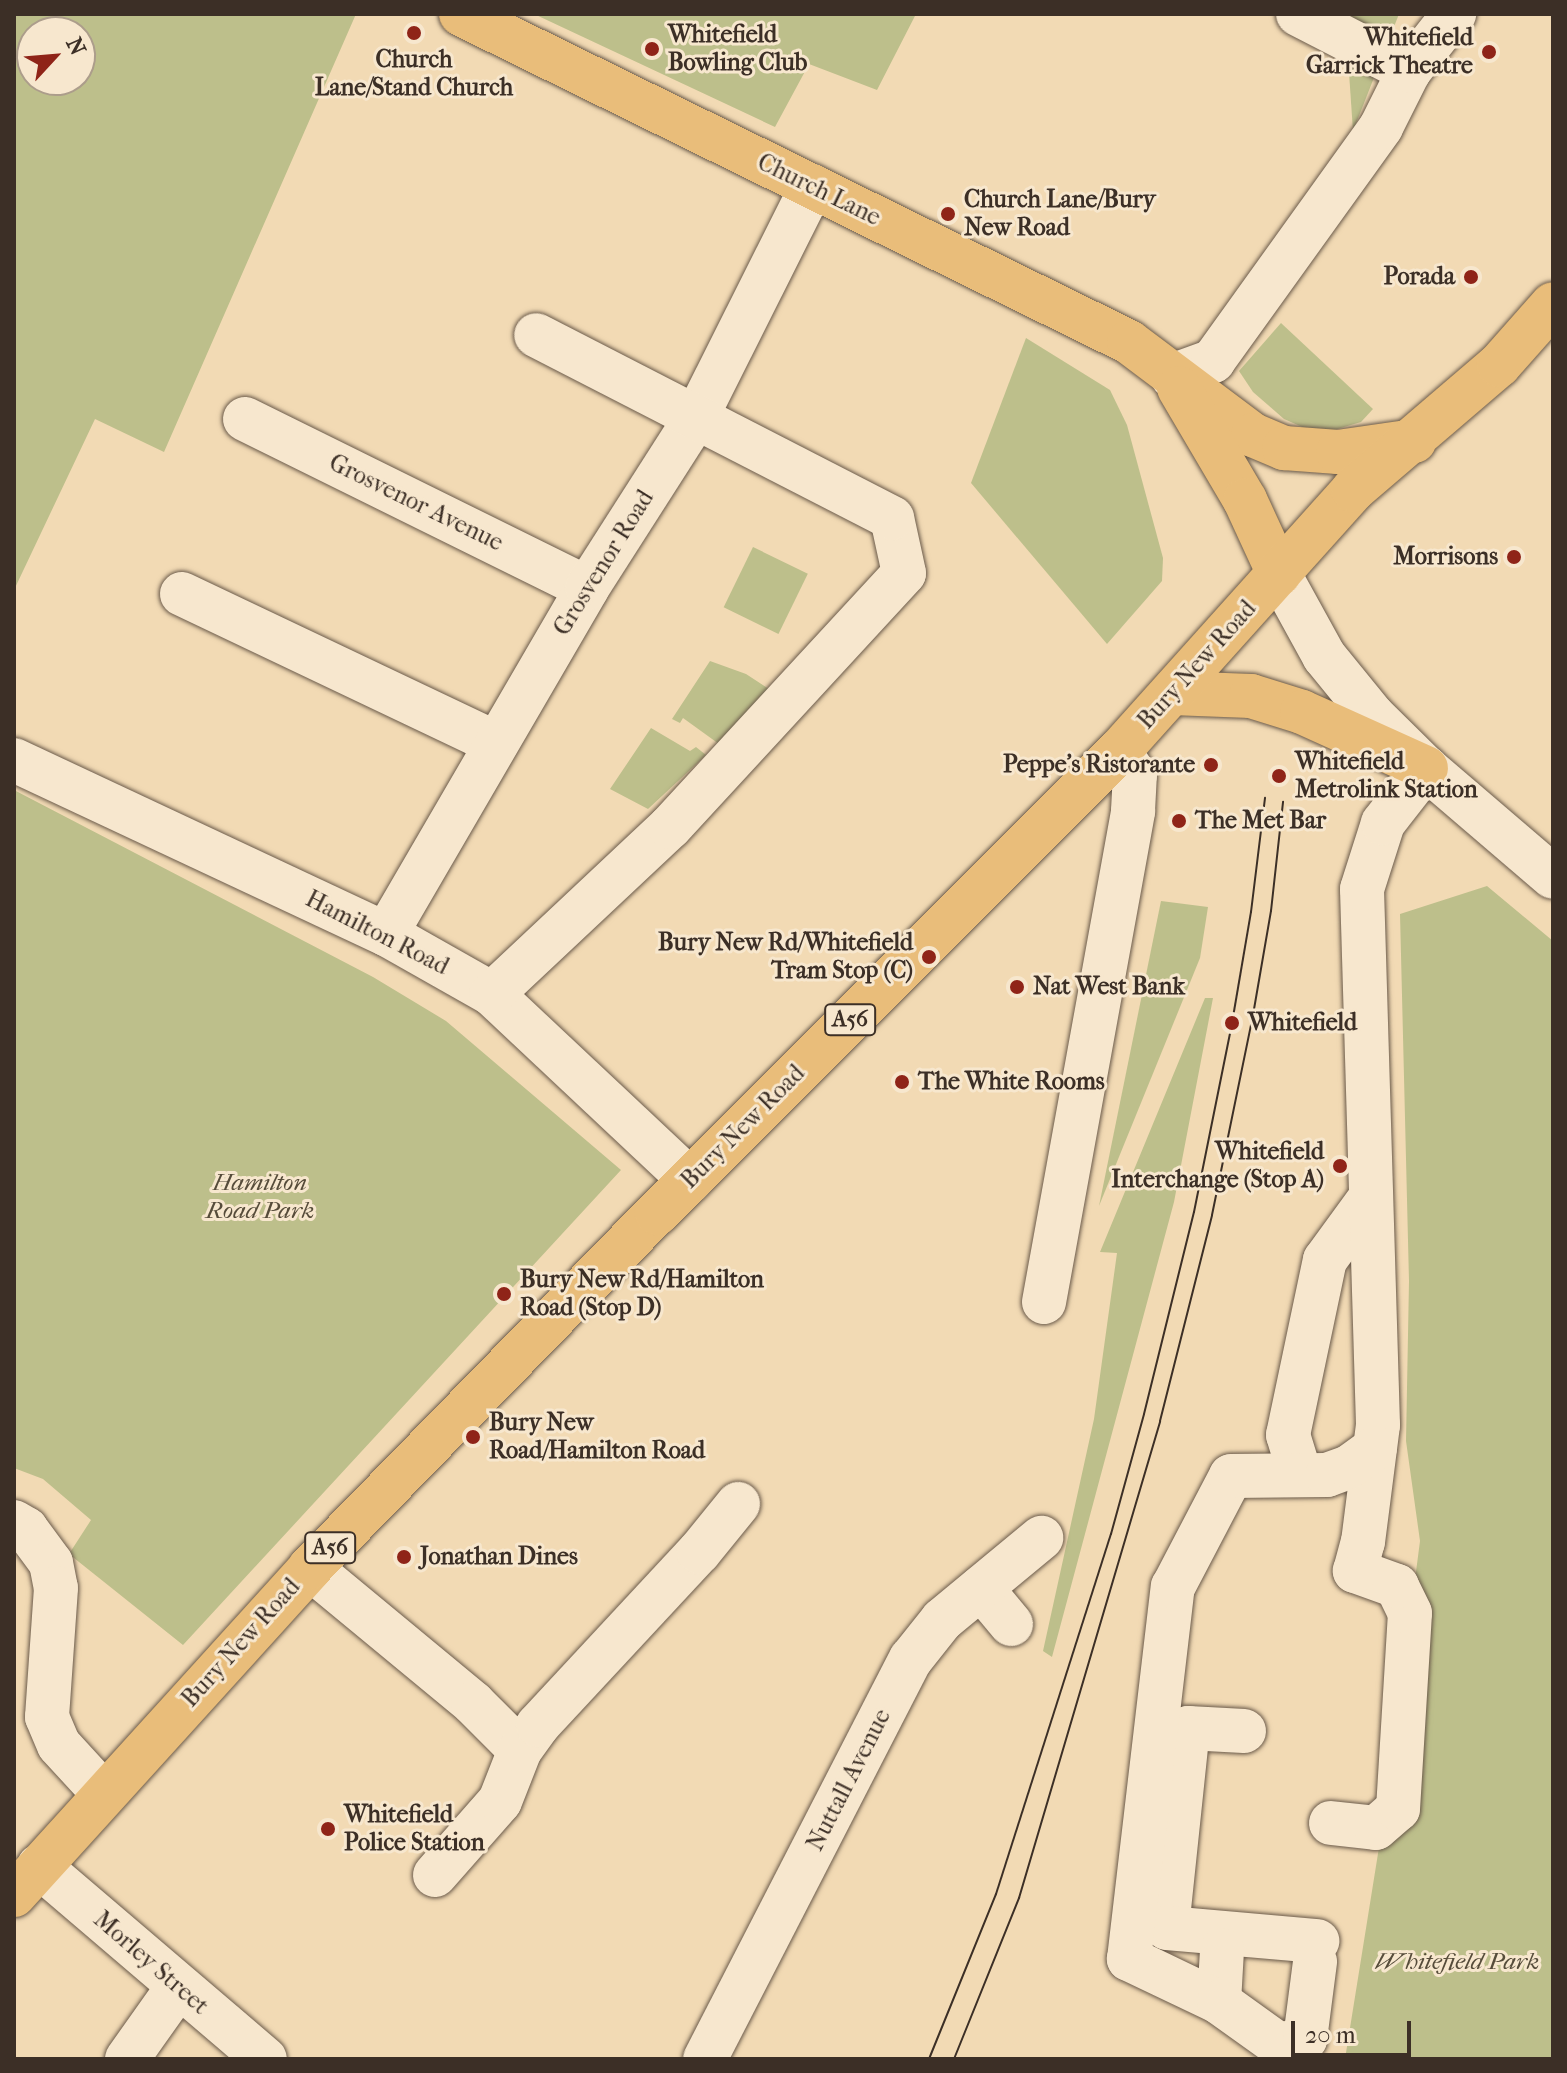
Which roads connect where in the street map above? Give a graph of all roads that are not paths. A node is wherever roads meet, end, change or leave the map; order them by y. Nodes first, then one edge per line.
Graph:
1 (461, 14) edge
2 (1298, 14) edge
3 (1454, 14) edge
4 (1409, 71) junction
5 (812, 186) junction
6 (1553, 304) edge
7 (536, 335) dead end
8 (1172, 376) junction
9 (697, 416) junction
10 (245, 419) dead end
11 (1414, 441) junction
12 (1279, 574) junction
13 (587, 588) junction
14 (182, 594) dead end
15 (1172, 693) junction
16 (496, 743) junction
17 (1119, 751) junction
18 (14, 760) edge
19 (1426, 768) junction
20 (1553, 877) edge
21 (386, 934) junction
22 (492, 994) junction
23 (690, 1180) junction
24 (1371, 1197) junction
25 (1044, 1302) dead end
26 (1375, 1448) junction
27 (1300, 1474) junction
28 (738, 1504) dead end
29 (14, 1522) edge
30 (1041, 1538) dead end
31 (310, 1568) junction
32 (981, 1588) junction
33 (1011, 1624) dead end
34 (1244, 1731) dead end
35 (520, 1750) junction
36 (104, 1794) junction
37 (1331, 1823) dead end
38 (435, 1875) dead end
39 (26, 1881) edge
40 (1222, 1950) dead end
41 (178, 1987) junction
42 (1219, 2002) junction
43 (127, 2059) edge
44 (265, 2059) edge
45 (705, 2059) edge

1 - 5 main road, Church Lane
2 - 4 street
3 - 4 street
4 - 8 street
5 - 8 main road, Church Lane
5 - 9 street, Grosvenor Road
6 - 11 main road, Bury New Road / A56
7 - 9 street
8 - 11 main road, Church Lane
8 - 12 main road, Church Lane
9 - 13 street, Grosvenor Road
9 - 22 street
10 - 13 street, Grosvenor Avenue
11 - 12 main road, Bury New Road / A56
12 - 15 main road, Bury New Road / A56
12 - 19 street
13 - 16 street, Grosvenor Road
14 - 16 street
15 - 17 main road, Bury New Road / A56
15 - 19 main road
16 - 21 street, Grosvenor Road
17 - 23 main road, Bury New Road / A56
17 - 25 street
18 - 21 street, Hamilton Road
19 - 20 street
19 - 24 street
21 - 22 street, Hamilton Road
22 - 23 street, Hamilton Road
23 - 31 main road, Bury New Road / A56
24 - 26 street
24 - 27 street
26 - 27 street
26 - 37 street
27 - 42 street
28 - 35 street
29 - 36 street
30 - 32 street, Nuttall Avenue
31 - 35 street
31 - 36 main road, Bury New Road / A56
32 - 33 street
32 - 45 street, Nuttall Avenue
34 - 42 street
35 - 38 street
36 - 39 main road, Bury New Road / A56
39 - 41 street, Morley Street
40 - 42 street
41 - 43 street
41 - 44 street, Morley Street

